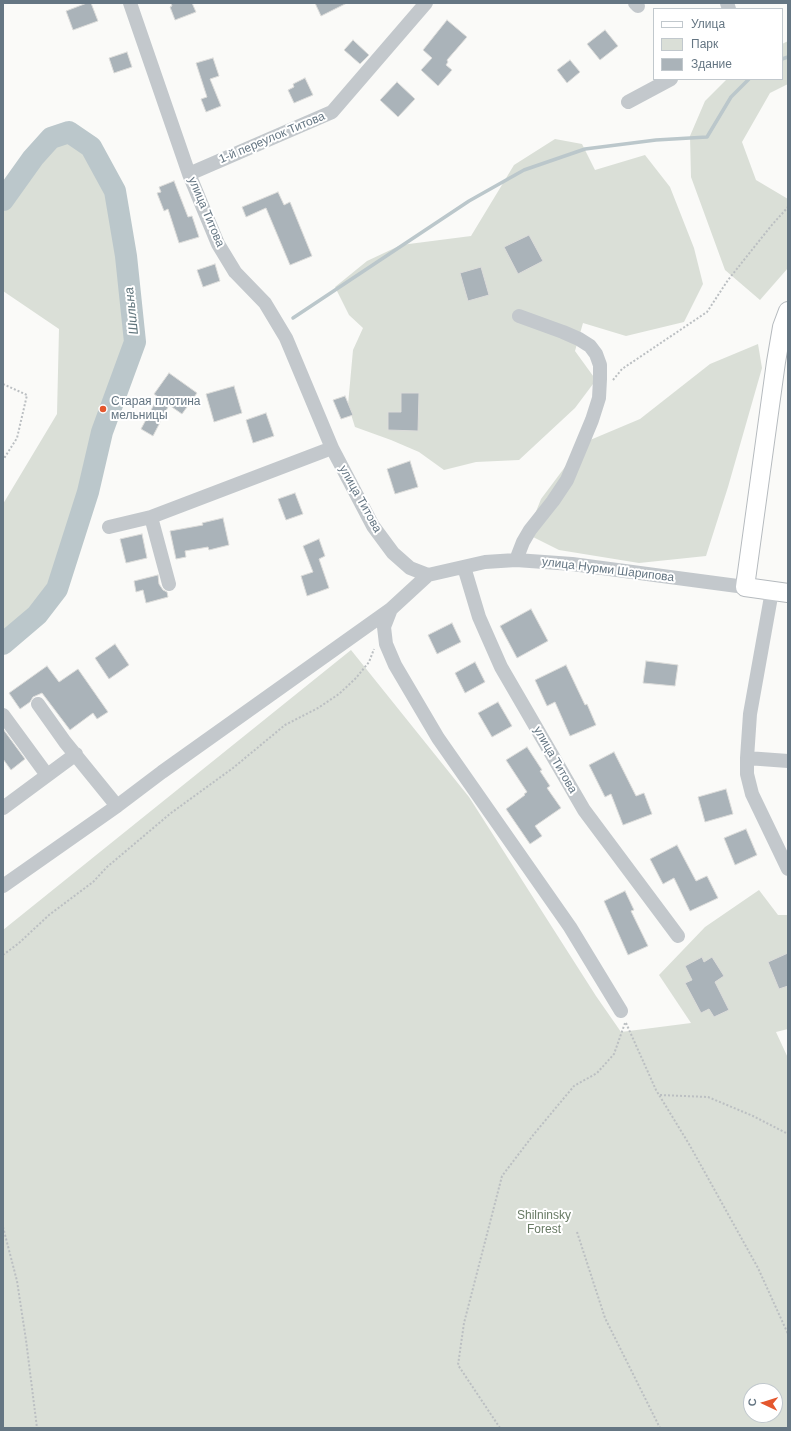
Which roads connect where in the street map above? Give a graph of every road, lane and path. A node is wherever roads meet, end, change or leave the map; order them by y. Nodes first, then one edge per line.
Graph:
1 (130, 3) edge
2 (426, 3) edge
3 (669, 80) edge
4 (628, 102) dead end
5 (189, 174) junction
6 (788, 207) edge
7 (788, 311) edge
8 (519, 316) dead end
9 (612, 380) dead end
10 (3, 384) edge
11 (332, 448) junction
12 (3, 460) edge
13 (152, 517) junction
14 (109, 527) dead end
15 (516, 560) junction
16 (464, 567) junction
17 (428, 575) junction
18 (169, 584) dead end
19 (745, 587) junction
20 (780, 592) edge
21 (391, 609) junction
22 (384, 627) junction
23 (38, 704) dead end
24 (3, 715) edge
25 (76, 754) junction
26 (747, 758) junction
27 (788, 761) edge
28 (47, 775) junction
29 (117, 806) junction
30 (3, 808) edge
31 (788, 869) edge
32 (3, 886) edge
33 (678, 936) dead end
34 (3, 955) edge
35 (623, 1017) junction
36 (660, 1095) junction
37 (788, 1134) edge
38 (3, 1227) edge
39 (577, 1232) dead end
40 (788, 1334) edge
41 (37, 1428) edge
42 (500, 1428) edge
43 (660, 1428) edge

1 - 5 street, улица Титова
2 - 5 street, 1-й переулок Титова
3 - 4 street
5 - 11 street, улица Титова
6 - 9 path
7 - 19 main road
8 - 15 street
10 - 12 path
11 - 13 street
11 - 17 street, улица Титова
13 - 14 street
13 - 18 street
15 - 16 street, улица Нурми Шарипова
15 - 19 street, улица Нурми Шарипова
16 - 17 street, улица Нурми Шарипова
16 - 33 street, улица Титова
17 - 21 street
19 - 20 main road, улица Нурми Шарипова
20 - 26 street
21 - 22 street
21 - 29 street
22 - 34 path
22 - 35 street
23 - 25 street
24 - 28 street
25 - 28 street
25 - 29 street
26 - 27 street
26 - 31 street
28 - 30 street
29 - 32 street
35 - 36 path
35 - 42 path
36 - 37 path
36 - 40 path
38 - 41 path
39 - 43 path

